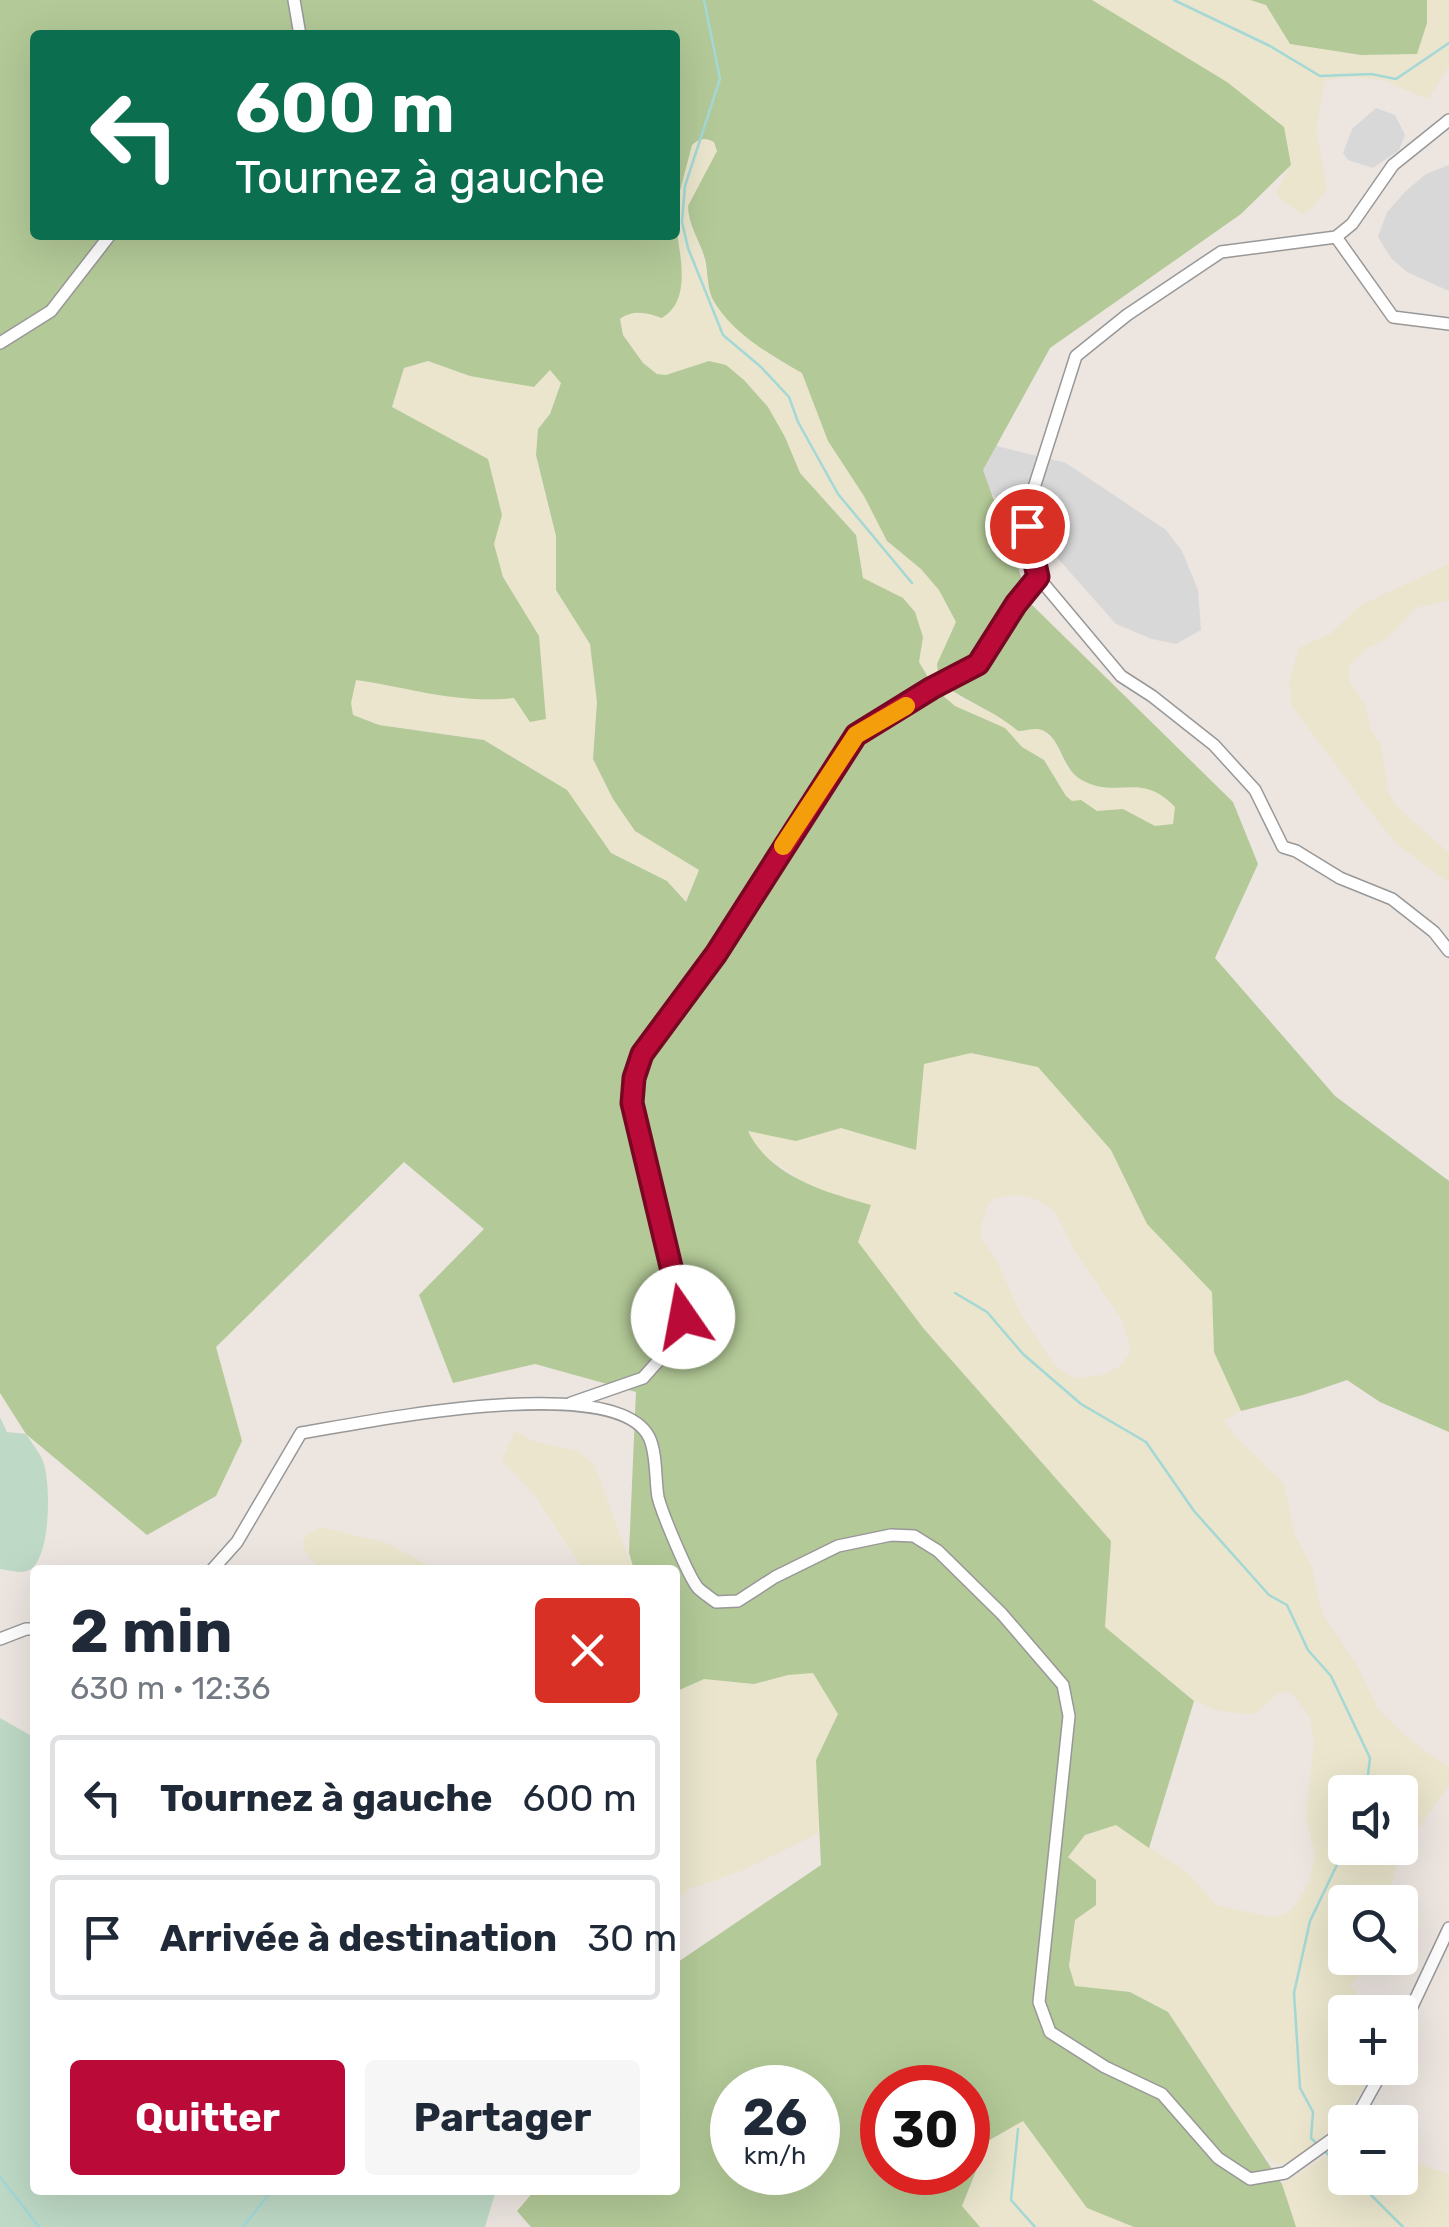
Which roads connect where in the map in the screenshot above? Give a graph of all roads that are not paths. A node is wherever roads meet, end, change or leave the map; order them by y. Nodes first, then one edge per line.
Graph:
1 (294, 0) edge
2 (299, 30) edge
3 (1449, 120) edge
4 (1336, 238) junction
5 (106, 240) edge
6 (1449, 324) edge
7 (0, 343) edge
8 (1038, 577) junction
9 (1449, 951) edge
10 (571, 1402) junction
11 (217, 1565) edge
12 (30, 1629) edge
13 (0, 1638) edge
14 (1449, 1928) edge
15 (1417, 1995) edge
16 (1328, 2143) edge

1 - 2 street
3 - 4 street
4 - 6 street
4 - 8 street
5 - 7 street
8 - 9 street
8 - 10 street
10 - 11 street
10 - 16 street
12 - 13 street
14 - 15 street

